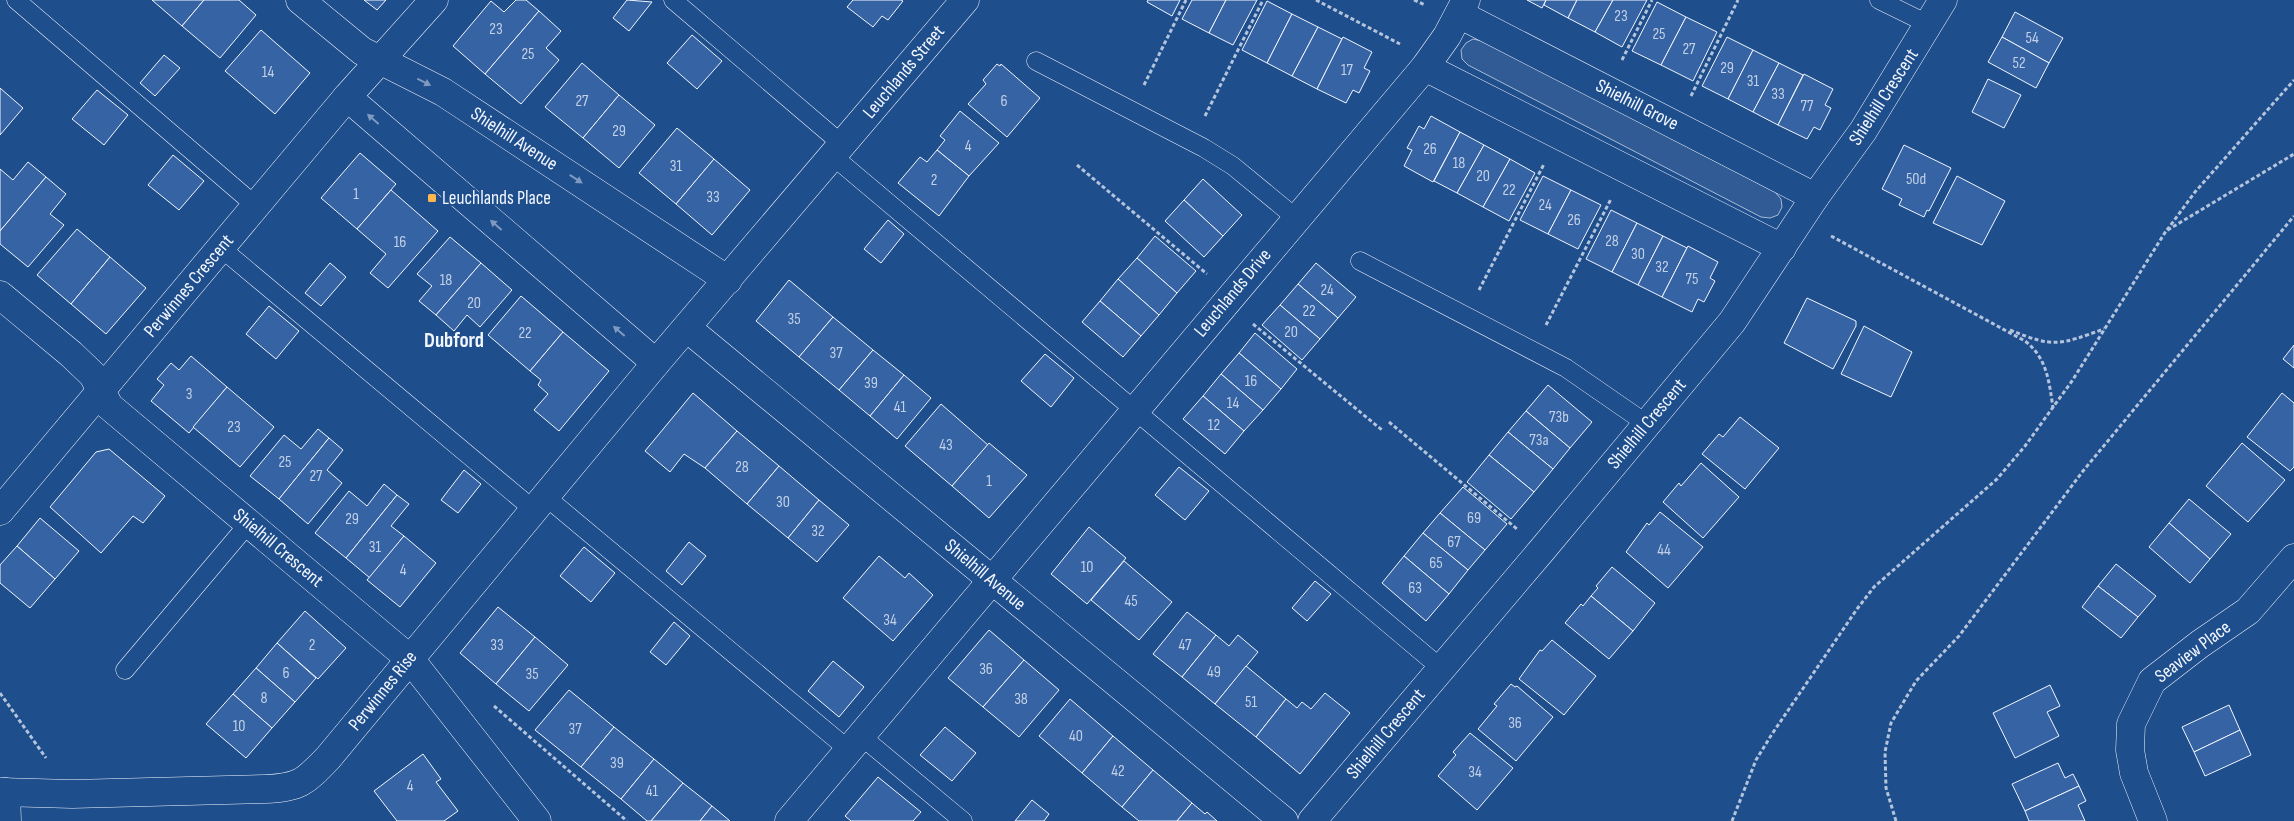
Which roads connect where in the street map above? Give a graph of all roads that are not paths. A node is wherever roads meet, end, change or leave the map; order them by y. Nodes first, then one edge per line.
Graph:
1 (16, 0) edge
2 (300, 0) edge
3 (434, 0) edge
4 (673, 0) edge
5 (965, 0) edge
6 (1879, 0) edge
7 (1944, 0) edge
8 (1462, 7) edge
9 (1930, 25) junction
10 (1036, 60) dead end
11 (380, 61) junction
12 (1425, 67) junction
13 (347, 97) junction
14 (838, 151) junction
15 (1815, 197) junction
16 (256, 206) junction
17 (1296, 218) junction
18 (221, 248) junction
19 (1782, 248) junction
20 (1360, 261) dead end
21 (728, 280) junction
22 (0, 295) edge
23 (687, 328) junction
24 (656, 363) junction
25 (101, 391) junction
26 (1135, 412) junction
27 (1647, 424) junction
28 (540, 504) junction
29 (0, 511) edge
30 (249, 523) junction
31 (2294, 558) edge
32 (992, 581) junction
33 (410, 658) junction
34 (1442, 669) junction
35 (125, 670) dead end
36 (855, 743) junction
37 (3, 792) edge
38 (7, 821) edge
39 (537, 821) edge
40 (789, 821) edge
41 (963, 821) edge
42 (1284, 821) edge
43 (1312, 821) edge
44 (2153, 821) edge

1 - 16 lane
2 - 11 street, Shielhill Avenue
3 - 11 street
4 - 14 lane
5 - 14 street, Leuchlands Street
6 - 9 lane
7 - 9 street, Shielhill Crescent
8 - 12 street, Leuchlands Drive
8 - 15 street, Shielhill Grove
9 - 15 street, Shielhill Crescent
10 - 17 lane
11 - 13 street, Perwinnes Crescent
11 -> 21 street, Shielhill Avenue
12 - 17 street, Leuchlands Drive
12 - 19 street
13 - 16 street, Perwinnes Crescent
24 -> 13 street
14 - 21 street, Leuchlands Street
14 - 26 lane
15 - 19 street, Shielhill Crescent
16 - 18 street, Perwinnes Crescent
17 - 26 street, Leuchlands Drive
18 - 25 street, Perwinnes Crescent
18 - 28 lane
19 - 27 street, Shielhill Crescent
20 - 27 lane
21 - 23 street, Perwinnes Rise
22 - 25 street, Shielhill Crescent
23 - 24 street, Perwinnes Rise
23 - 32 street, Shielhill Avenue
24 - 28 street, Perwinnes Rise
25 - 29 street, Perwinnes Crescent
25 - 30 street, Shielhill Crescent
26 - 32 street, Leuchlands Drive
26 - 34 lane
27 - 34 street, Shielhill Crescent
28 - 33 street, Perwinnes Rise
28 - 36 lane
30 - 33 street, Shielhill Crescent
30 - 35 lane
31 - 44 street, Seaview Place
32 - 36 street, Leuchlands Drive
32 - 42 street, Shielhill Avenue
33 - 37 street, Perwinnes Rise
33 - 39 street, Shielhill Crescent
34 - 43 street, Shielhill Crescent
36 - 40 street, Leuchlands Drive
36 - 41 lane
37 - 38 street

